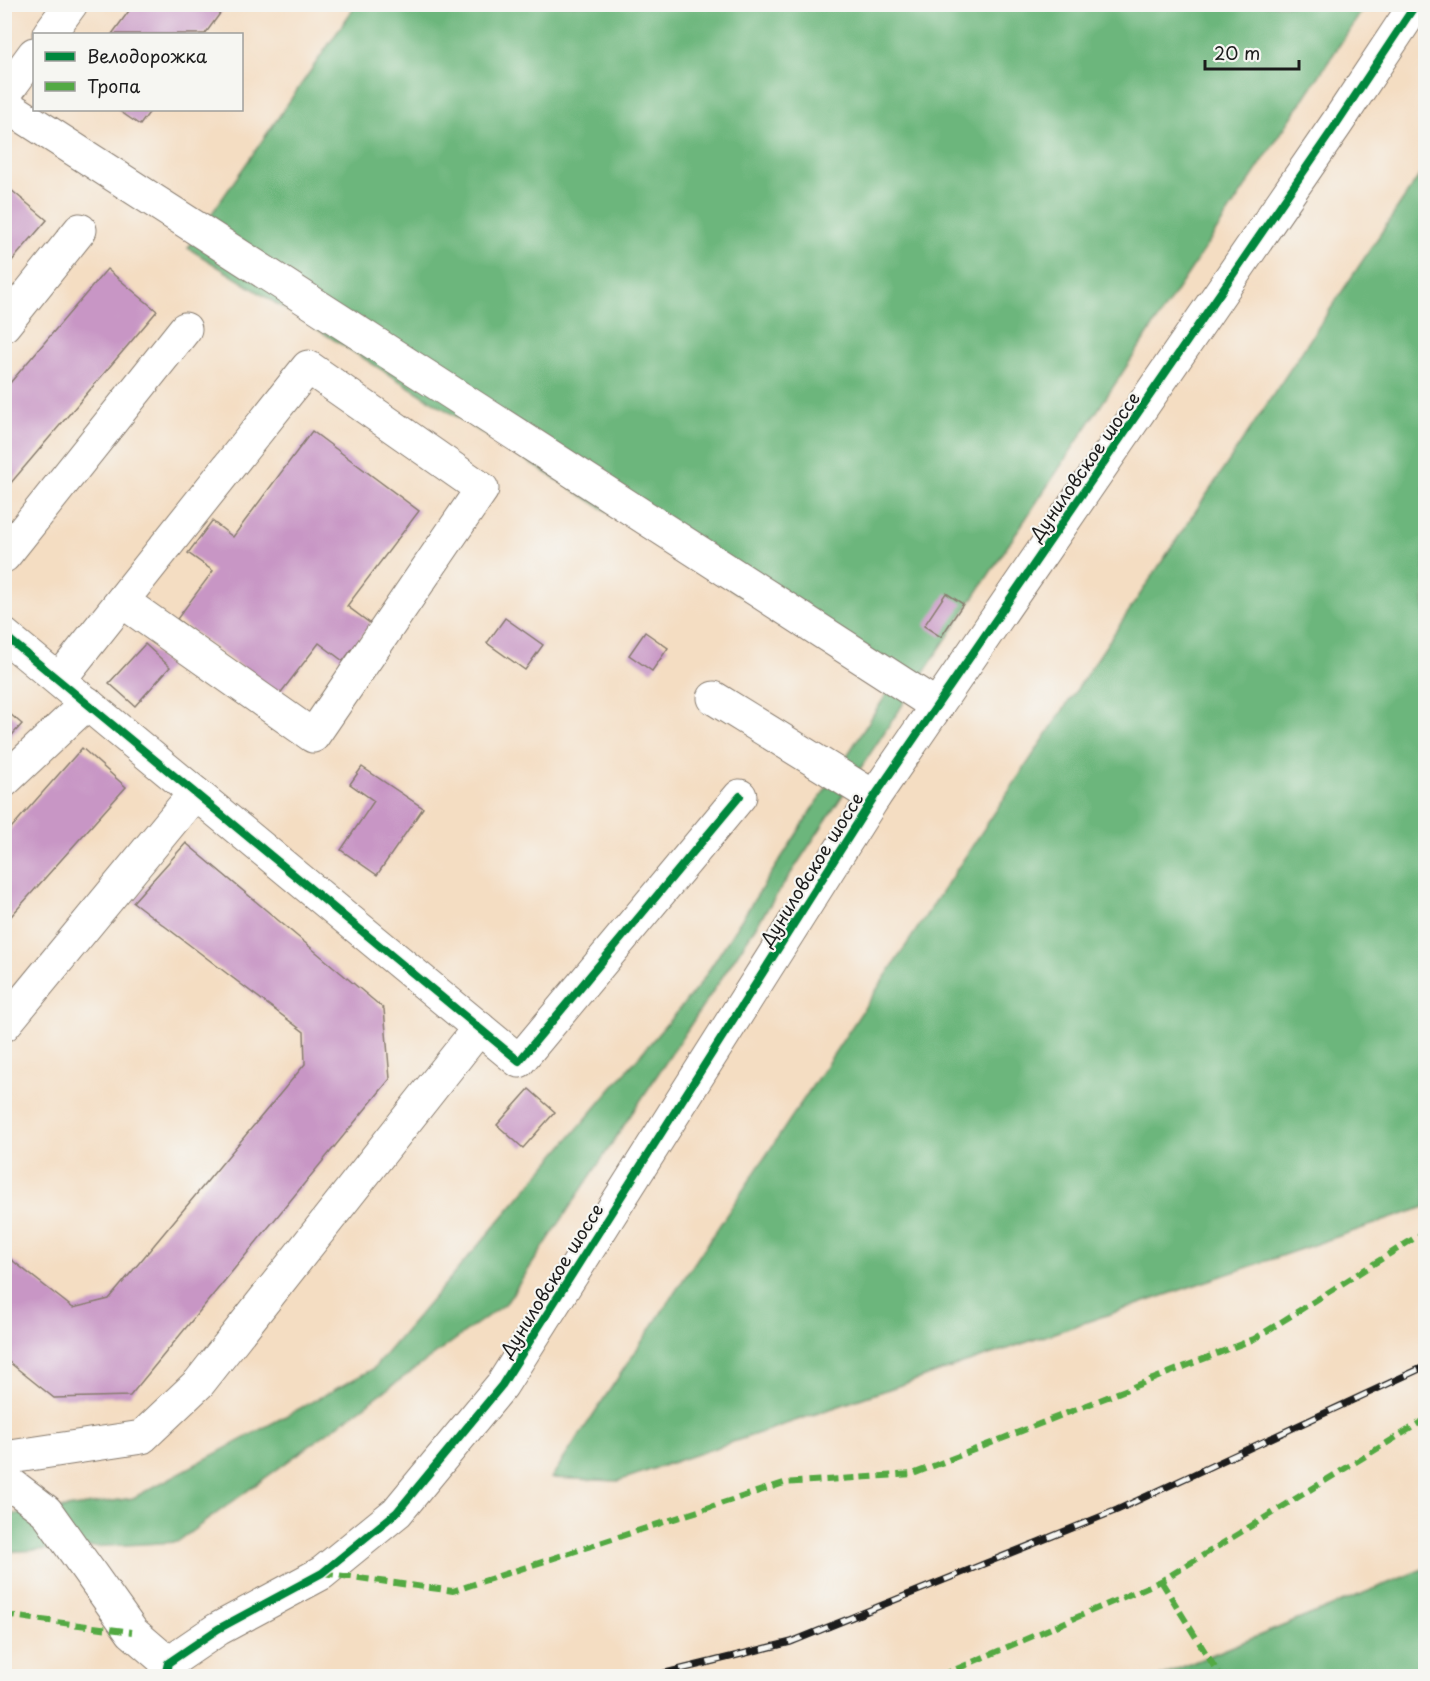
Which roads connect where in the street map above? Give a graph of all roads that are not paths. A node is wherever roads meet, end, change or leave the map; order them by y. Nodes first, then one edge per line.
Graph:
1 (71, 4) edge
2 (1416, 4) edge
3 (50, 33) edge
4 (33, 55) edge
5 (4, 95) edge
6 (4, 104) edge
7 (81, 230) dead end
8 (4, 325) edge
9 (185, 329) dead end
10 (4, 556) edge
11 (122, 601) junction
12 (4, 635) edge
13 (59, 680) junction
14 (714, 698) dead end
15 (87, 703) junction
16 (937, 706) junction
17 (4, 781) edge
18 (195, 793) junction
19 (740, 795) dead end
20 (874, 796) junction
21 (4, 1025) edge
22 (479, 1028) junction
23 (4, 1458) edge
24 (4, 1479) edge
25 (167, 1670) edge

1 - 3 street
2 - 16 street, Дуниловское шоссе
4 - 5 street
6 - 16 street
7 - 8 street
9 - 10 street
11 - 11 street
11 - 13 street
12 - 13 street
13 - 15 street
14 - 20 street
15 - 17 street
15 - 18 street
16 - 20 street, Дуниловское шоссе
18 - 21 street
18 - 22 street
19 - 22 street
20 - 25 street, Дуниловское шоссе
22 - 23 street
24 - 25 street

